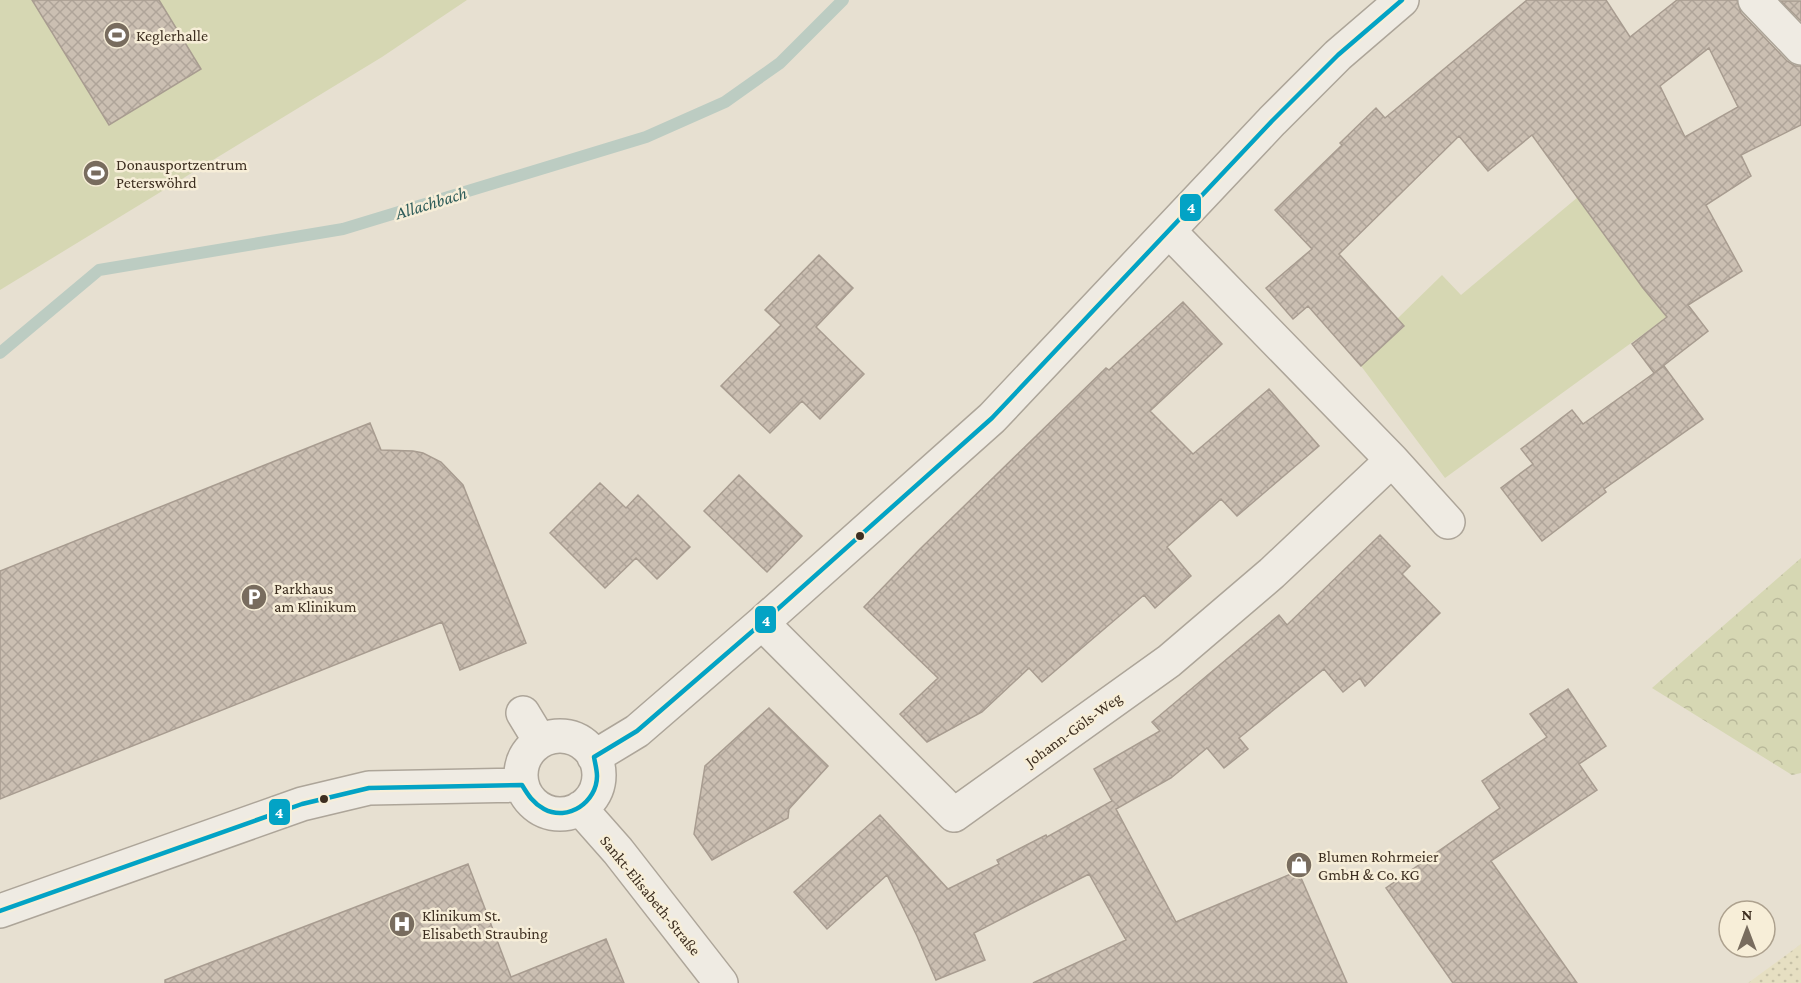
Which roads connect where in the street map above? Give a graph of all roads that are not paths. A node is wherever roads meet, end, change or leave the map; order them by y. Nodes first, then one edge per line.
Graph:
1 (1401, 0) edge
2 (1755, 0) edge
3 (1801, 48) edge
4 (1169, 231) junction
5 (1392, 459) junction
6 (1448, 522) dead end
7 (762, 623) junction
8 (523, 713) dead end
9 (540, 741) junction
10 (594, 757) junction
11 (511, 785) junction
12 (580, 808) junction
13 (0, 911) edge
14 (721, 983) edge

1 - 4 street
2 - 3 street
4 - 5 street
4 - 7 street
5 - 6 street
5 - 7 street, Johann-Göls-Weg
7 - 10 street
8 - 9 street
9 - 10 street
9 - 11 street
10 - 12 street
11 - 12 street
11 - 13 street
12 - 14 street, Sankt-Elisabeth-Straße

